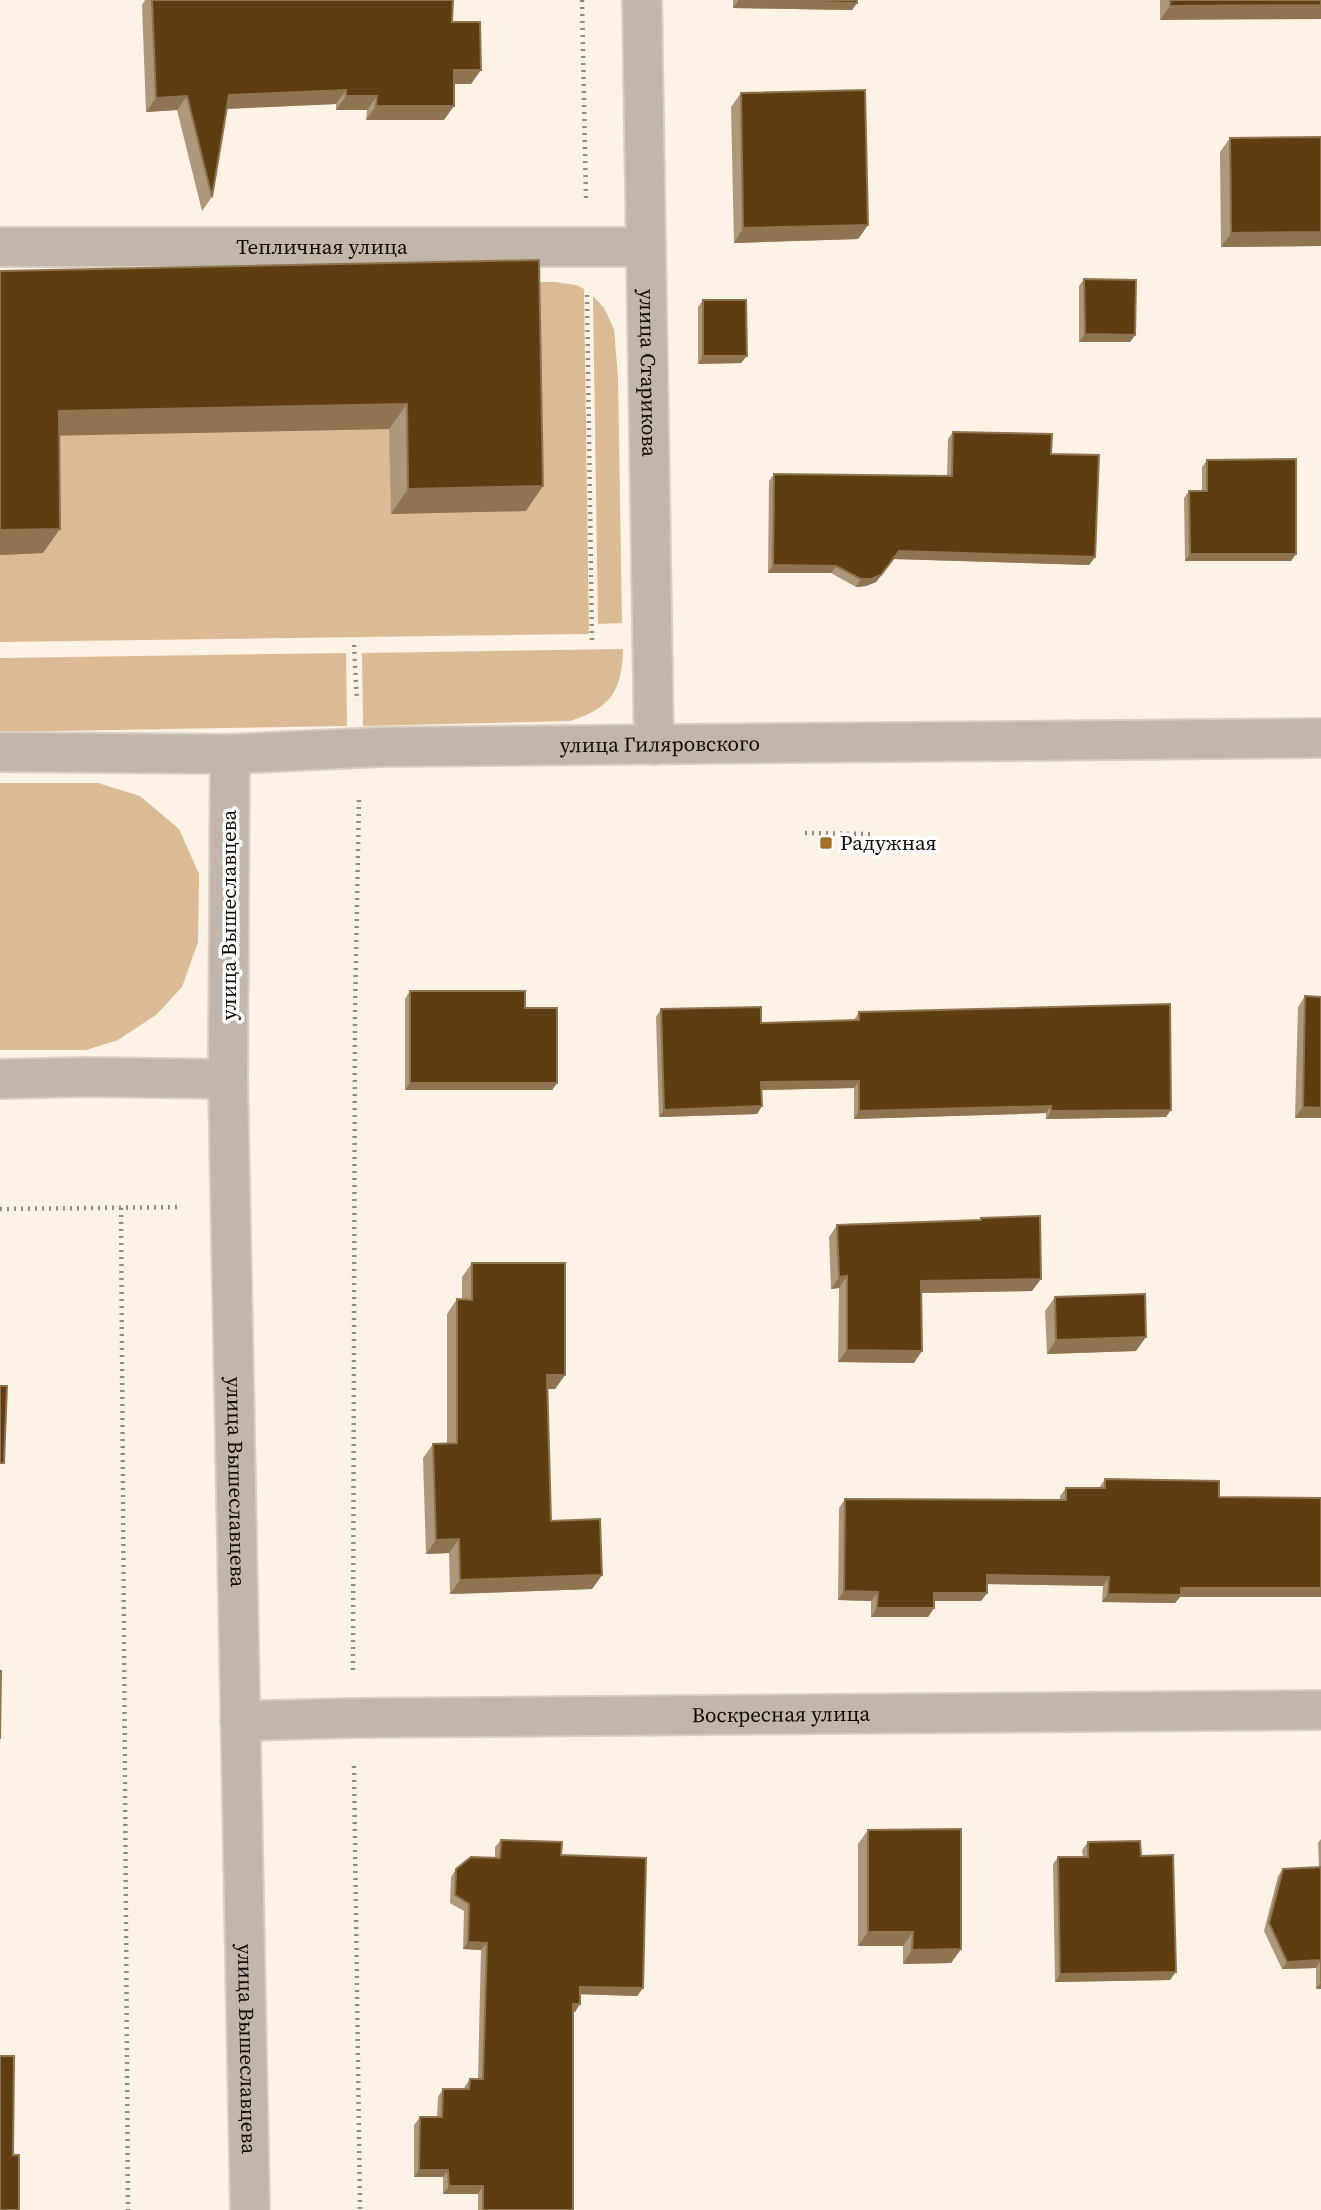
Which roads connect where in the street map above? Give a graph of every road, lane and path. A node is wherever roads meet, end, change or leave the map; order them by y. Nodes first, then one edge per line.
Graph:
1 (582, 0) edge
2 (642, 0) edge
3 (0, 247) edge
4 (587, 247) junction
5 (646, 247) junction
6 (592, 640) dead end
7 (354, 645) dead end
8 (1321, 738) edge
9 (654, 745) junction
10 (360, 748) junction
11 (0, 752) edge
12 (230, 754) junction
13 (805, 832) dead end
14 (870, 834) dead end
15 (0, 1079) edge
16 (228, 1079) junction
17 (231, 1206) junction
18 (121, 1208) junction
19 (0, 1209) edge
20 (353, 1677) dead end
21 (1321, 1710) edge
22 (240, 1721) junction
23 (355, 1855) dead end
24 (128, 2210) edge
25 (250, 2210) edge
26 (360, 2210) edge

1 - 4 path
2 - 5 street, улица Старикова
3 - 4 street, Тепличная улица
4 - 5 street, Тепличная улица
4 - 6 path
5 - 9 street, улица Старикова
7 - 10 path
8 - 9 street, улица Гиляровского
9 - 10 street, улица Гиляровского
10 - 12 street, улица Гиляровского
10 - 20 path
11 - 12 street, улица Гиляровского
12 - 16 street, улица Вышеславцева
13 - 14 path
15 - 16 street
16 - 17 street, улица Вышеславцева
17 - 18 path
17 - 22 street, улица Вышеславцева
18 - 19 path
18 - 24 path
21 - 22 street, Воскресная улица
22 - 25 street, улица Вышеславцева
23 - 26 path

